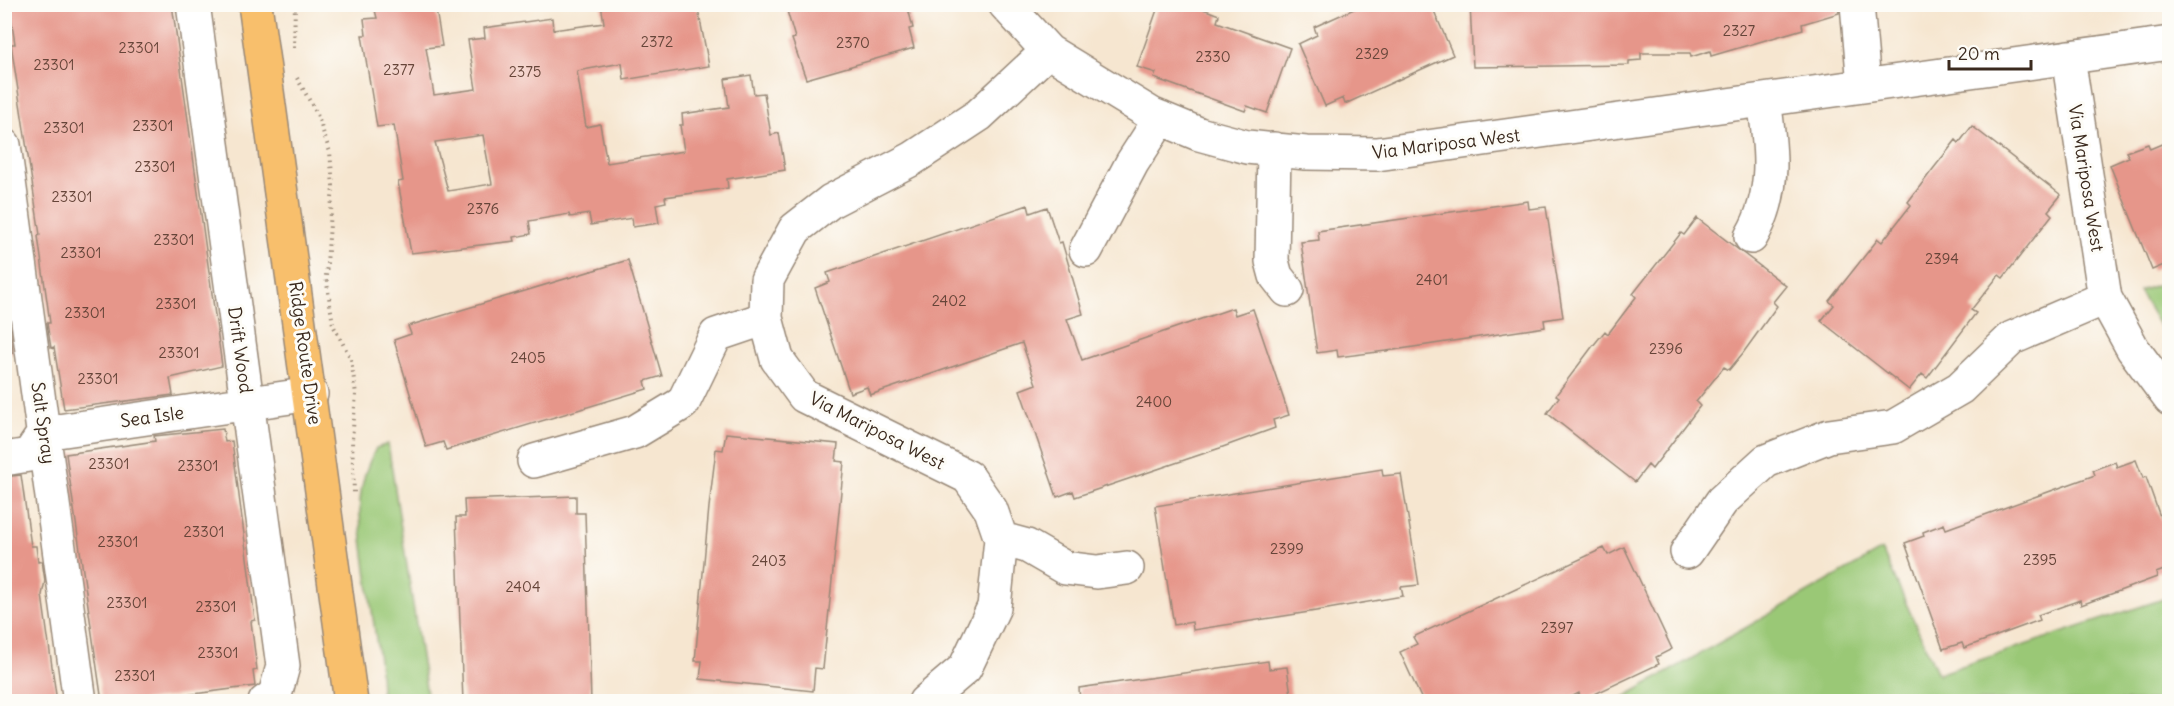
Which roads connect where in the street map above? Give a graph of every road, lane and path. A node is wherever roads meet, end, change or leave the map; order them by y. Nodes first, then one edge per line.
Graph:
1 (193, 4) edge
2 (255, 4) edge
3 (295, 4) edge
4 (1005, 4) edge
5 (1857, 4) edge
6 (2169, 43) edge
7 (294, 50) dead end
8 (1048, 51) junction
9 (2068, 57) junction
10 (293, 71) dead end
11 (1864, 85) junction
12 (1764, 100) junction
13 (1161, 118) junction
14 (4, 145) edge
15 (1274, 149) junction
16 (1750, 237) dead end
17 (1086, 250) dead end
18 (1287, 290) dead end
19 (2105, 298) junction
20 (766, 318) junction
21 (311, 394) junction
22 (2169, 399) edge
23 (247, 404) junction
24 (44, 433) junction
25 (4, 459) edge
26 (534, 461) dead end
27 (353, 503) dead end
28 (1001, 539) junction
29 (1687, 552) dead end
30 (1127, 568) dead end
31 (270, 698) edge
32 (80, 702) edge
33 (351, 702) edge
34 (925, 702) edge

1 - 23 street, Drift Wood
2 - 21 main road, Ridge Route Drive
3 - 7 path
4 - 8 street, Via Mariposa West
5 - 11 street
6 - 9 street, Via Mariposa West
8 - 13 street, Via Mariposa West
8 - 20 street, Via Mariposa West
9 - 11 street, Via Mariposa West
9 - 19 street, Via Mariposa West
10 - 27 path
11 - 12 street, Via Mariposa West
12 - 15 street, Via Mariposa West
12 - 16 street
13 - 15 street, Via Mariposa West
13 - 17 street
14 - 24 street, Salt Spray
15 - 18 street
19 - 22 street, Via Mariposa West
19 - 29 street
20 - 26 street
20 - 28 street, Via Mariposa West
21 - 23 street, Sea Isle
21 - 33 main road, Ridge Route Drive
23 - 24 street, Sea Isle
23 - 31 street, Drift Wood
24 - 25 street
24 - 32 street, Salt Spray
28 - 30 street
28 - 34 street, Via Mariposa West

